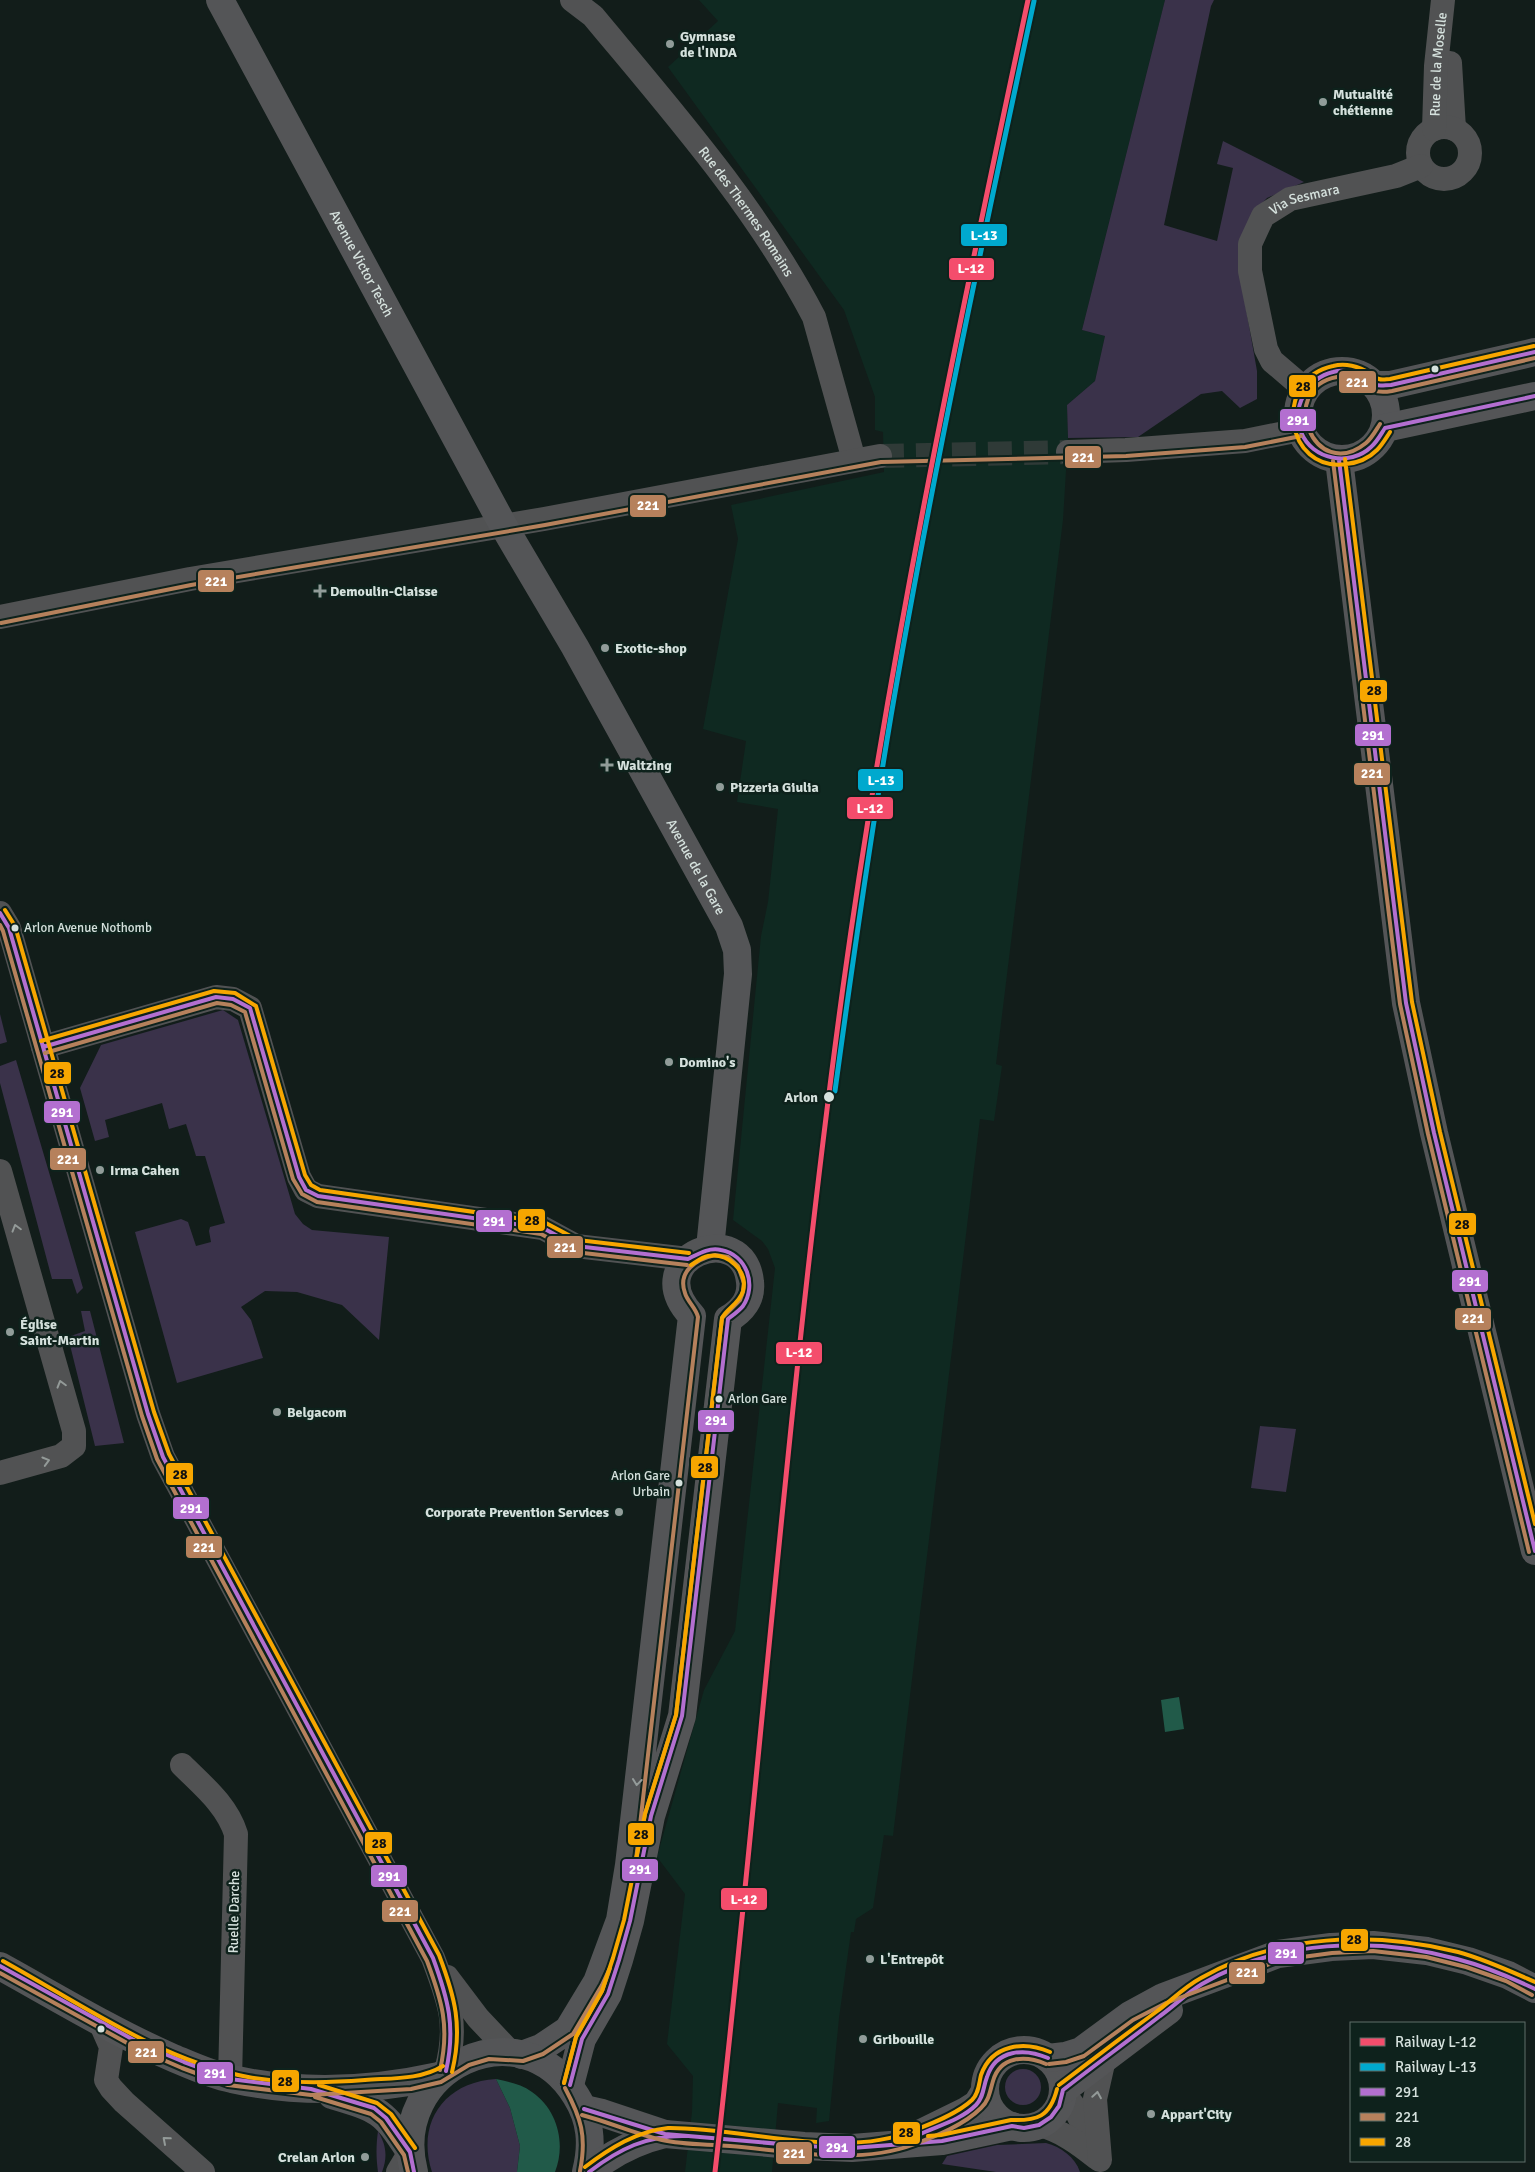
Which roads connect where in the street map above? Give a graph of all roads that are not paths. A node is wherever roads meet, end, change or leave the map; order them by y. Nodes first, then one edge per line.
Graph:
1 (220, 0) edge
2 (572, 0) edge
3 (1443, 0) edge
4 (1457, 0) edge
5 (1444, 129) junction
6 (1421, 166) junction
7 (1535, 352) edge
8 (1375, 385) junction
9 (1306, 390) junction
10 (1535, 396) edge
11 (1384, 428) junction
12 (1300, 430) junction
13 (1068, 452) tunnel mouth
14 (880, 456) tunnel mouth
15 (854, 460) junction
16 (1339, 460) junction
17 (504, 525) junction
18 (0, 617) edge
19 (0, 913) edge
20 (43, 1047) junction
21 (0, 1171) edge
22 (699, 1253) junction
23 (0, 1473) edge
24 (1535, 1551) edge
25 (182, 1765) dead end
26 (432, 1958) junction
27 (0, 1966) edge
28 (1206, 1982) junction
29 (1535, 1989) edge
30 (100, 2022) junction
31 (516, 2054) junction
32 (1048, 2058) junction
33 (1104, 2059) junction
34 (442, 2073) junction
35 (230, 2079) junction
36 (570, 2086) junction
37 (311, 2089) junction
38 (985, 2091) junction
39 (1063, 2091) junction
40 (584, 2109) junction
41 (1025, 2126) junction
42 (665, 2134) junction
43 (899, 2143) junction
44 (407, 2165) edge
45 (1102, 2166) edge
46 (203, 2172) edge
47 (588, 2172) edge

1 - 17 main road, Avenue Victor Tesch
2 - 15 street, Rue des Thermes Romains
3 - 5 street, Rue de la Moselle
4 - 5 street, Rue de la Moselle
5 - 6 street
5 - 6 street
6 - 9 street, Via Sesmara
7 - 8 main road
8 - 9 main road
8 - 11 main road
9 - 12 main road
10 - 11 main road
11 - 16 main road
12 - 13 street
12 - 16 main road
14 - 15 street
15 - 17 street
16 - 24 main road
17 - 18 street
17 - 22 main road, Avenue de la Gare
19 - 20 street
20 - 22 street
20 - 26 street
23 -> 21 street
22 -> 31 main road, Avenue de la Gare
22 - 36 main road
25 - 35 street, Ruelle Darche
26 - 31 street
26 - 34 street
27 - 30 main road
28 - 29 main road
28 - 32 main road
28 - 33 main road
30 - 35 main road
46 -> 30 street
31 - 34 main road
31 - 36 main road
32 - 38 main road
32 - 39 main road
33 - 39 main road
45 -> 33 street
34 - 37 main road
34 - 44 main road
35 - 37 main road
36 - 40 main road
37 - 44 main road
38 - 41 main road
38 - 43 main road
39 - 41 main road
39 - 45 street
40 - 42 main road
40 - 47 main road
41 - 43 main road
41 - 45 street
42 - 43 main road
42 - 47 main road

